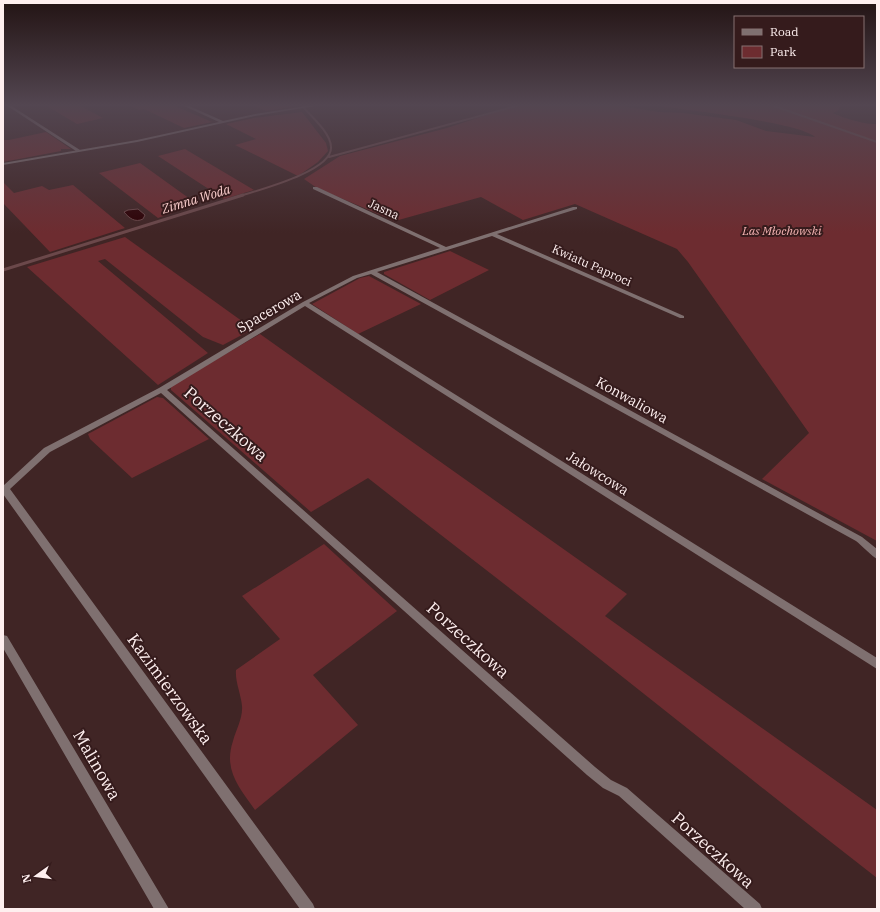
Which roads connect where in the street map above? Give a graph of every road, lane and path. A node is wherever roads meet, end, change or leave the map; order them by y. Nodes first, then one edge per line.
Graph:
1 (74, 148) edge
2 (94, 148) edge
3 (78, 150) junction
4 (3, 164) edge
5 (315, 188) dead end
6 (575, 208) dead end
7 (492, 234) junction
8 (444, 248) junction
9 (372, 272) junction
10 (305, 303) junction
11 (682, 317) dead end
12 (162, 390) junction
13 (4, 490) edge
14 (877, 555) edge
15 (3, 639) edge
16 (877, 664) edge
17 (162, 909) edge
18 (308, 909) edge
19 (755, 909) edge

1 - 3 street
2 - 3 street
3 - 4 street
5 - 8 street, Jasna
6 - 7 street, Spacerowa
7 - 8 street, Spacerowa
7 - 11 street, Kwiatu Paproci
8 - 9 street, Spacerowa
9 - 10 street, Spacerowa
9 - 14 street, Konwaliowa
10 - 12 street, Spacerowa
10 - 16 street, Jałowcowa
12 - 13 street, Spacerowa
12 - 19 street, Porzeczkowa
13 - 18 street, Kazimierzowska
15 - 17 street, Malinowa

